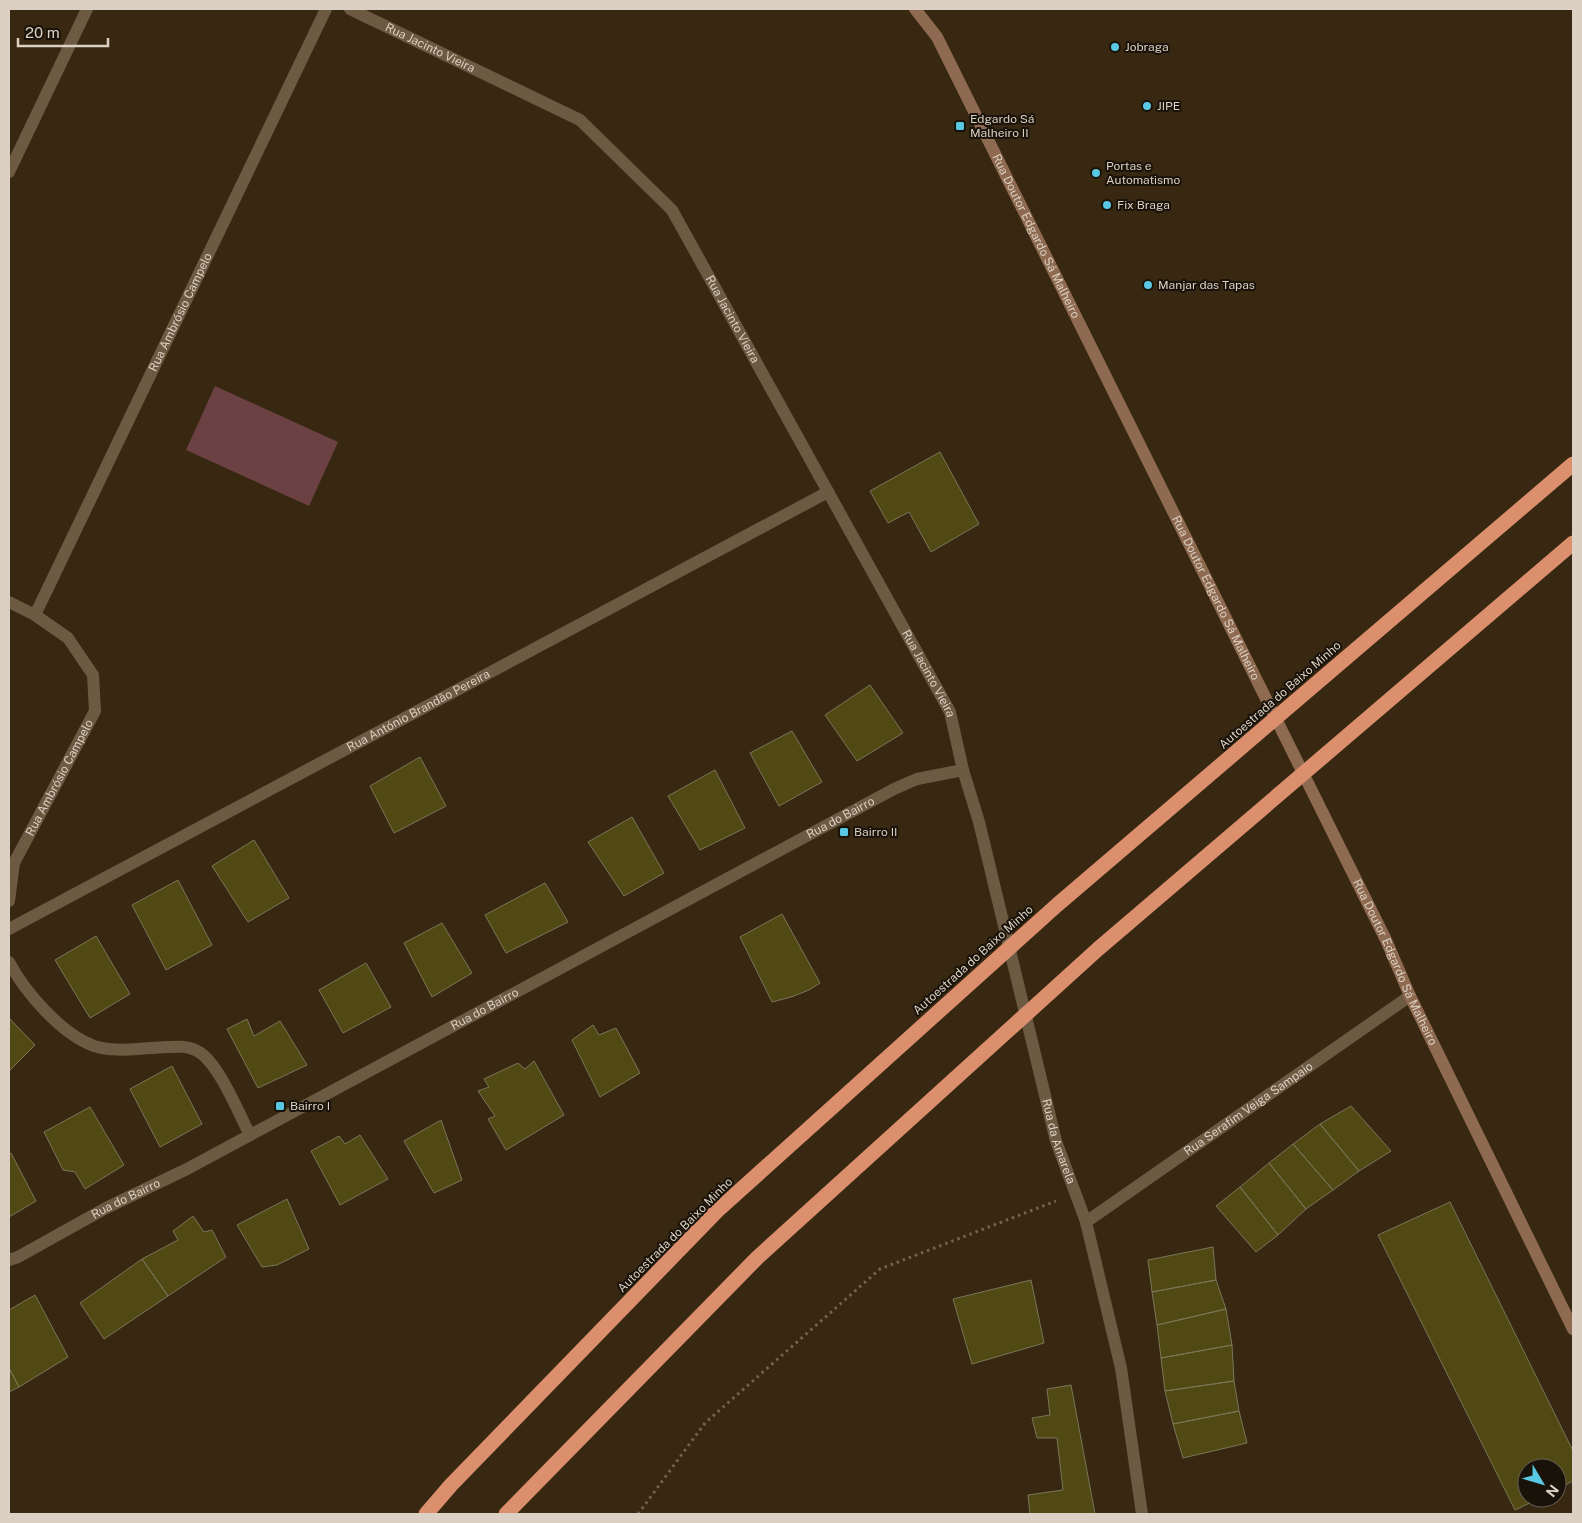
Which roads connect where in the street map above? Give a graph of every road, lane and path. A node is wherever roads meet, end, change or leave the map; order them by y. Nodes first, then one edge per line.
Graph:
1 (87, 9) edge
2 (326, 9) edge
3 (350, 9) edge
4 (914, 9) edge
5 (9, 172) edge
6 (1573, 464) edge
7 (828, 492) junction
8 (1573, 543) edge
9 (9, 602) edge
10 (35, 615) junction
11 (963, 770) junction
12 (9, 901) edge
13 (9, 929) edge
14 (9, 962) edge
15 (1410, 996) junction
16 (250, 1135) junction
17 (1075, 1194) junction
18 (1086, 1222) junction
19 (9, 1260) edge
20 (1573, 1329) edge
21 (426, 1514) edge
22 (506, 1514) edge
23 (638, 1514) edge
24 (1142, 1514) edge

1 - 5 street
2 - 10 street, Rua Ambrósio Campelo
3 - 7 street, Rua Jacinto Vieira
4 - 15 street, Rua Doutor Edgardo Sá Malheiro
6 - 21 highway, Autoestrada do Baixo Minho
7 - 11 street, Rua Jacinto Vieira
7 - 13 street, Rua António Brandão Pereira
8 - 22 highway
9 - 10 street, Rua Ambrósio Campelo
10 - 12 street, Rua Ambrósio Campelo
11 - 16 street, Rua do Bairro
11 - 17 street, Rua da Amarela
14 - 16 street
15 - 18 street, Rua Serafim Veiga Sampaio
15 - 20 street, Rua Doutor Edgardo Sá Malheiro
16 - 19 street, Rua do Bairro
17 - 18 street, Rua da Amarela
17 - 23 path
18 - 24 street, Rua da Amarela

